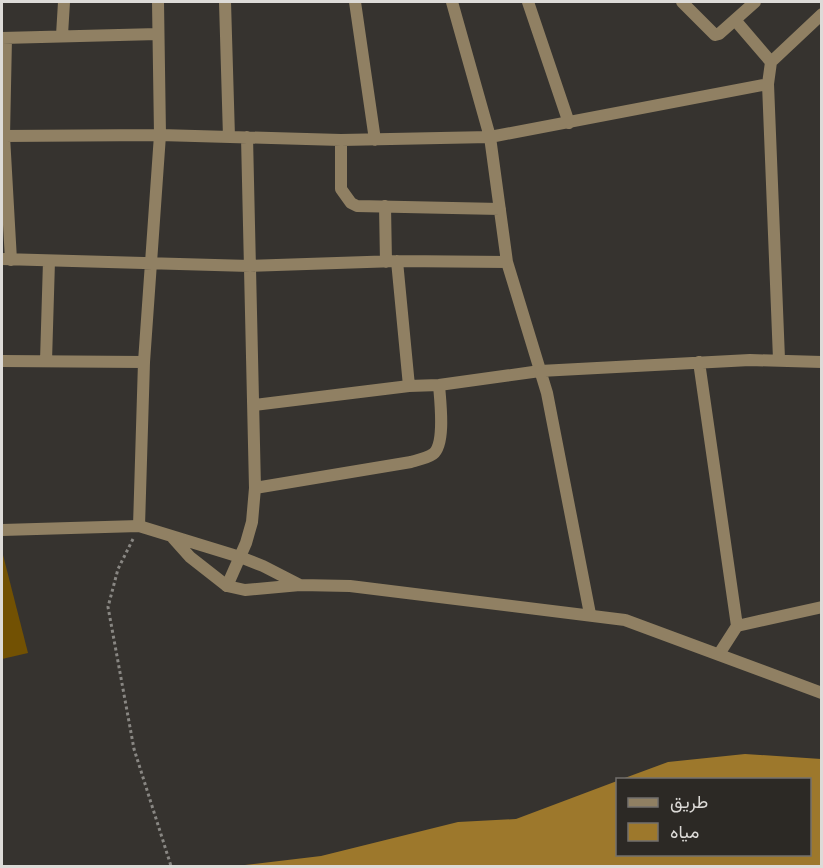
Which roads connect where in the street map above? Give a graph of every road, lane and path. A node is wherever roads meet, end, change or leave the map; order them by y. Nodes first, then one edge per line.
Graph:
1 (64, 2) edge
2 (158, 2) edge
3 (225, 2) edge
4 (355, 2) edge
5 (452, 2) edge
6 (528, 2) edge
7 (682, 2) edge
8 (755, 2) edge
9 (822, 14) edge
10 (735, 20) junction
11 (158, 34) junction
12 (62, 35) junction
13 (4, 38) edge
14 (771, 62) junction
15 (768, 84) junction
16 (569, 123) junction
17 (160, 135) junction
18 (3, 136) edge
19 (229, 137) junction
20 (247, 137) junction
21 (490, 137) junction
22 (341, 140) junction
23 (375, 140) junction
24 (385, 207) junction
25 (500, 209) junction
26 (6, 260) edge
27 (49, 261) junction
28 (392, 262) junction
29 (507, 262) junction
30 (151, 264) junction
31 (250, 266) junction
32 (779, 359) junction
33 (2, 361) edge
34 (46, 361) junction
35 (144, 362) junction
36 (699, 362) junction
37 (822, 362) edge
38 (540, 371) junction
39 (439, 385) junction
40 (409, 386) junction
41 (254, 405) junction
42 (255, 488) junction
43 (139, 526) junction
44 (2, 530) edge
45 (173, 538) junction
46 (240, 557) junction
47 (300, 585) junction
48 (227, 586) junction
49 (822, 607) edge
50 (590, 614) junction
51 (737, 626) junction
52 (719, 654) junction
53 (822, 693) edge
54 (171, 867) edge

1 - 12 street
2 - 11 street
3 - 19 street
4 - 23 street
5 - 21 street
6 - 16 street
7 - 10 street
8 - 10 street
9 - 14 street
10 - 14 street
11 - 12 street
11 - 17 street
12 - 13 street
13 - 18 street
14 - 15 street
15 - 16 street
15 - 32 street
16 - 21 street
17 - 18 street
17 - 19 street
17 - 30 street
18 - 26 street
19 - 20 street
20 - 22 street
20 - 31 street
21 - 23 street
21 - 25 street
22 - 23 street
22 - 24 street
24 - 25 street
24 - 28 street
25 - 29 street
26 - 27 street
27 - 30 street
27 - 34 street
28 - 29 street
28 - 31 street
28 - 40 street
29 - 38 street
30 - 31 street
30 - 35 street
31 - 41 street
32 - 36 street
32 - 37 street
33 - 34 street
34 - 35 street
35 - 43 street
36 - 38 street
36 - 51 street
38 - 39 street
38 - 50 street
39 - 40 street
39 - 42 street
40 - 41 street
41 - 42 street
42 - 46 street
43 - 44 street
43 - 45 street
43 - 54 path
45 - 46 street
45 - 48 street
46 - 47 street
46 - 48 street
47 - 48 street
47 - 50 street
49 - 51 street
50 - 52 street
51 - 52 street
52 - 53 street

